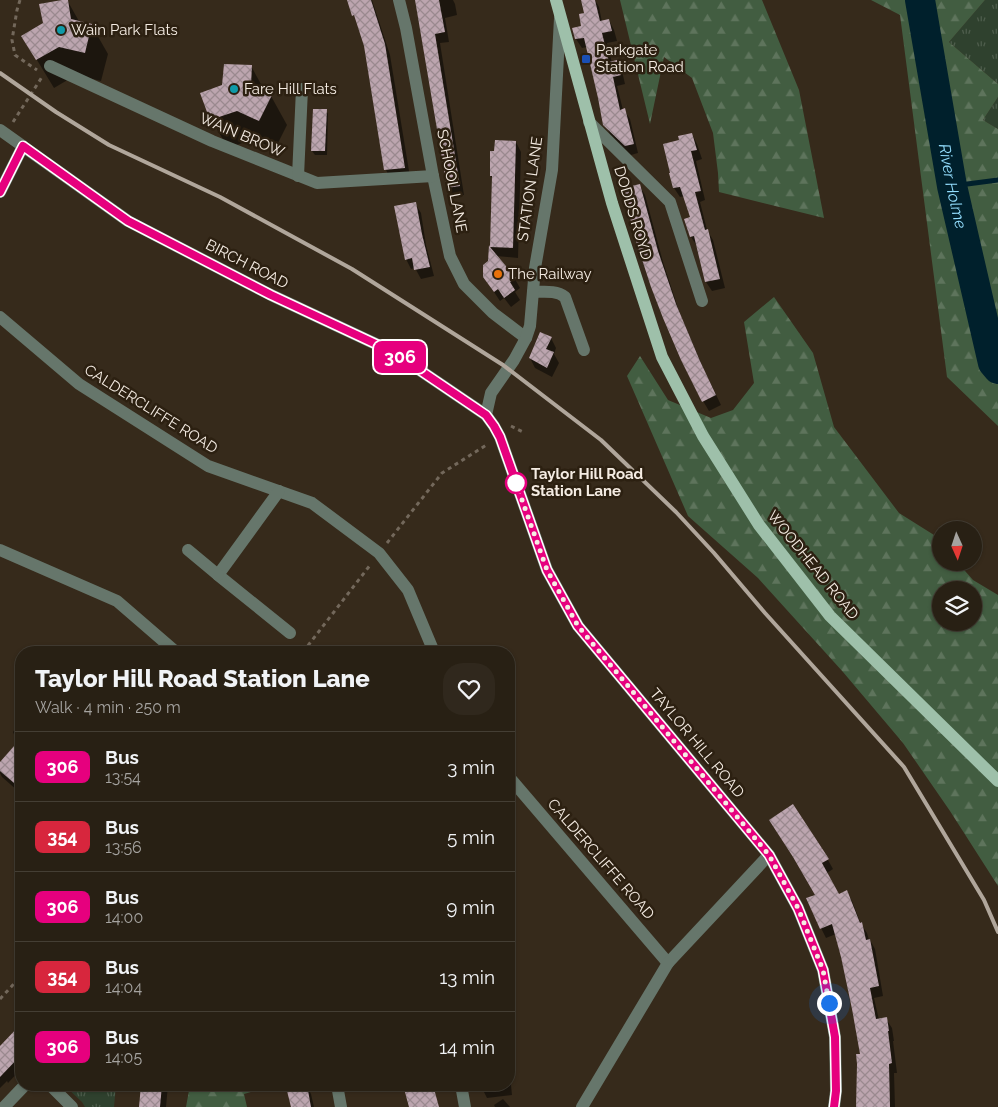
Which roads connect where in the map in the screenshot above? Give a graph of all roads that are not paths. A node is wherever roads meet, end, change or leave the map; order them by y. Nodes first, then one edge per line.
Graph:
1 (399, 0) edge
2 (556, 0) edge
3 (560, 15) junction
4 (47, 70) road end
5 (302, 89) dead end
6 (589, 122) junction
7 (0, 130) edge
8 (23, 146) junction
9 (298, 176) junction
10 (433, 176) junction
11 (0, 192) edge
12 (533, 292) junction
13 (702, 301) dead end
14 (0, 317) edge
15 (526, 338) junction
16 (584, 350) dead end
17 (692, 413) joint
18 (486, 415) junction
19 (279, 491) junction
20 (0, 550) edge
21 (188, 550) dead end
22 (218, 575) junction
23 (290, 633) dead end
24 (169, 646) edge
25 (427, 646) edge
26 (998, 781) edge
27 (515, 784) edge
28 (769, 855) junction
29 (668, 963) junction
30 (19, 1091) edge
31 (56, 1091) edge
32 (338, 1091) edge
33 (462, 1091) edge
34 (4, 1107) edge
35 (72, 1107) edge
36 (341, 1107) edge
37 (465, 1107) edge
38 (582, 1107) edge
39 (834, 1107) edge

1 - 10 street, SCHOOL LANE
2 - 3 main road
3 - 6 main road, DODDS ROYD
3 - 12 street, STATION LANE
4 - 9 street, WAIN BROW
5 - 9 street
6 - 13 street
6 - 17 main road, DODDS ROYD
7 - 8 street, BIRCH ROAD
8 - 11 street
8 - 18 street, BIRCH ROAD
9 - 10 street, WAIN BROW
10 - 15 street, SCHOOL LANE
12 - 15 street, STATION LANE
12 - 16 street
14 - 19 street, CALDERCLIFFE ROAD
15 - 18 street, STATION LANE
17 - 26 main road, WOODHEAD ROAD
18 - 28 street, TAYLOR HILL ROAD
19 - 22 street
19 - 25 street, CALDERCLIFFE ROAD
20 - 24 street
21 - 22 street
22 - 23 street
27 - 29 street, CALDERCLIFFE ROAD
28 - 29 street
28 - 39 street, TAYLOR HILL ROAD
29 - 38 street
30 - 34 street
31 - 35 street
32 - 36 street
33 - 37 street

